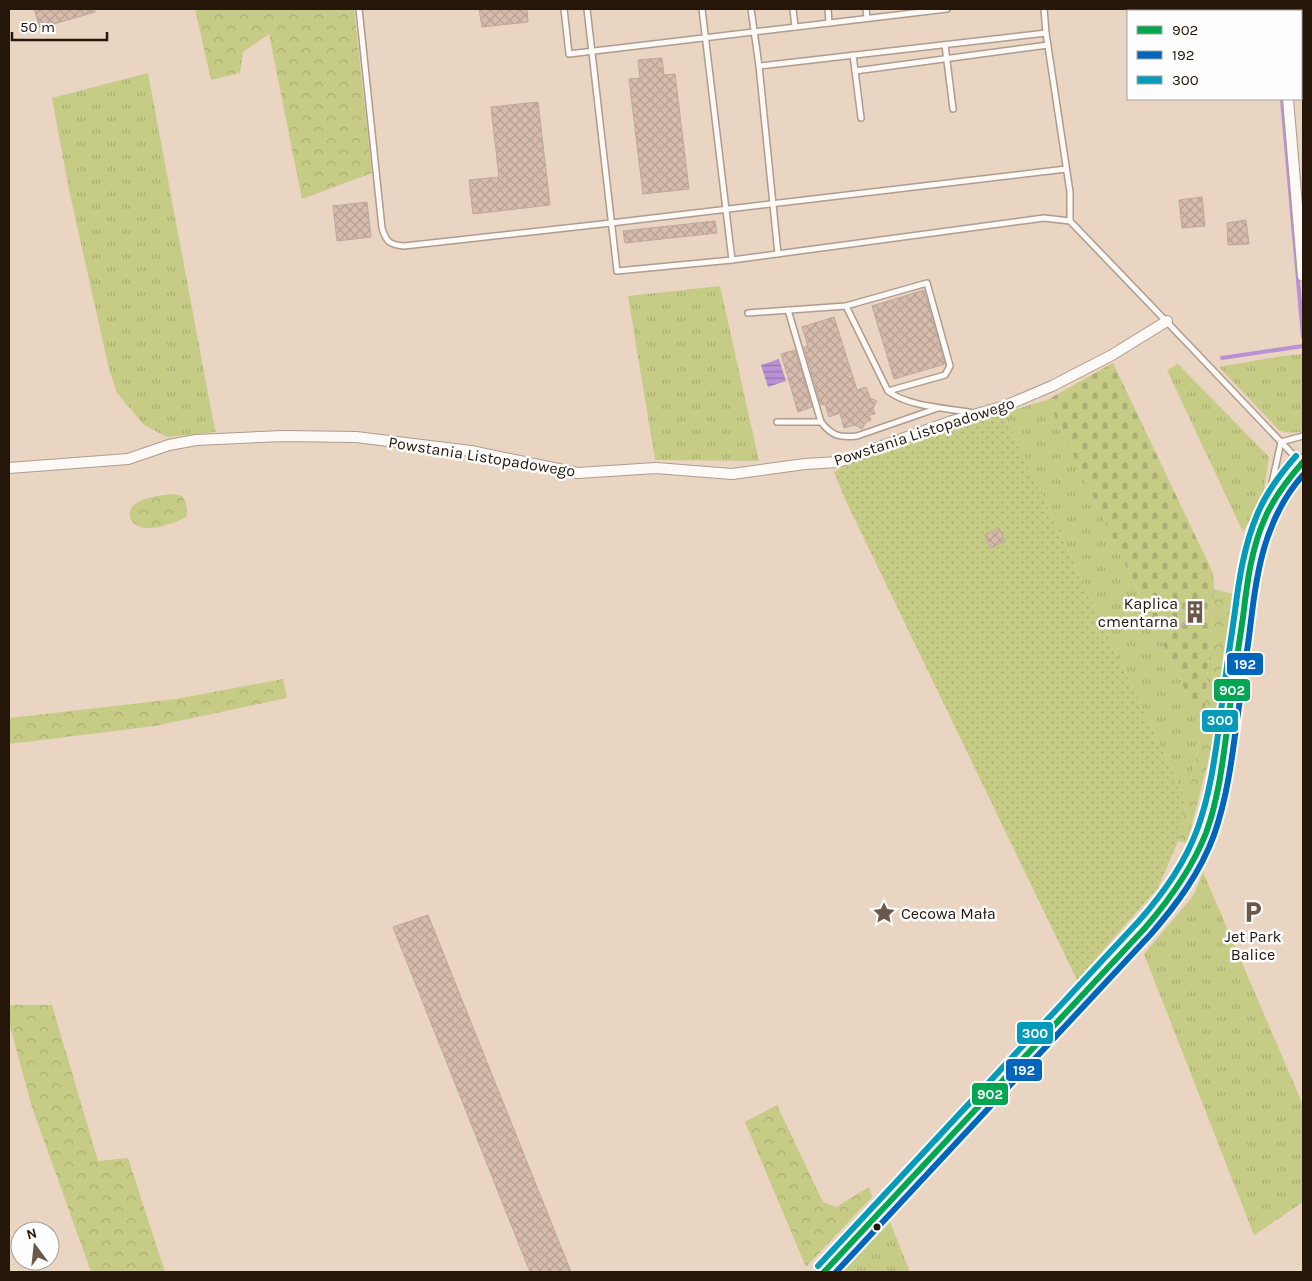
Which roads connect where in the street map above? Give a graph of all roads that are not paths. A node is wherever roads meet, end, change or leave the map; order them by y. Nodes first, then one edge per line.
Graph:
1 (358, 9) edge
2 (564, 9) edge
3 (587, 9) edge
4 (702, 9) edge
5 (751, 9) edge
6 (793, 9) edge
7 (828, 9) edge
8 (866, 9) edge
9 (947, 9) edge
10 (1044, 9) edge
11 (906, 11) edge
12 (867, 18) junction
13 (829, 23) junction
14 (795, 27) junction
15 (754, 32) junction
16 (1046, 33) junction
17 (705, 38) junction
18 (945, 45) junction
19 (1048, 45) junction
20 (592, 51) junction
21 (853, 55) junction
22 (946, 59) junction
23 (759, 66) junction
24 (855, 71) junction
25 (1288, 100) edge
26 (953, 109) dead end
27 (860, 118) dead end
28 (1066, 169) junction
29 (772, 204) junction
30 (726, 210) junction
31 (1070, 221) junction
32 (611, 223) junction
33 (778, 254) junction
34 (732, 260) junction
35 (1303, 276) edge
36 (846, 306) junction
37 (788, 310) junction
38 (748, 313) dead end
39 (1167, 321) junction
40 (888, 391) junction
41 (941, 407) junction
42 (977, 413) junction
43 (777, 422) dead end
44 (821, 422) junction
45 (1303, 436) edge
46 (1281, 442) junction
47 (1302, 463) edge
48 (9, 468) edge
49 (1272, 502) junction
50 (824, 1272) edge

1 - 32 lane
2 - 20 lane
3 - 20 lane
4 - 17 lane
5 - 15 lane
6 - 14 lane
7 - 13 lane
8 - 12 lane
9 - 11 lane
10 - 16 lane
11 - 12 lane
12 - 13 lane
13 - 14 lane
14 - 15 lane
15 - 17 lane
15 - 23 lane
16 - 18 lane
16 - 19 lane
17 - 20 lane
17 - 30 lane
18 - 21 lane
18 - 22 lane
19 - 22 lane
19 - 28 lane
20 - 32 lane
21 - 23 lane
21 - 24 lane
22 - 24 lane
22 - 26 lane
23 - 29 lane
24 - 27 lane
25 - 35 street
28 - 29 lane
28 - 31 lane
29 - 30 lane
29 - 33 lane
30 - 32 lane
30 - 34 lane
31 - 33 lane
31 - 39 lane
32 - 34 lane
33 - 34 lane
36 - 37 lane
36 - 40 lane
36 - 40 lane
37 - 38 lane
37 - 44 lane
39 - 42 street, Powstania Listopadowego
39 - 46 lane
40 - 41 lane
41 - 42 lane
41 - 44 lane
42 - 48 street, Powstania Listopadowego
43 - 44 lane
45 - 46 lane
46 - 47 lane
46 - 49 lane
47 - 49 street
49 - 50 street

